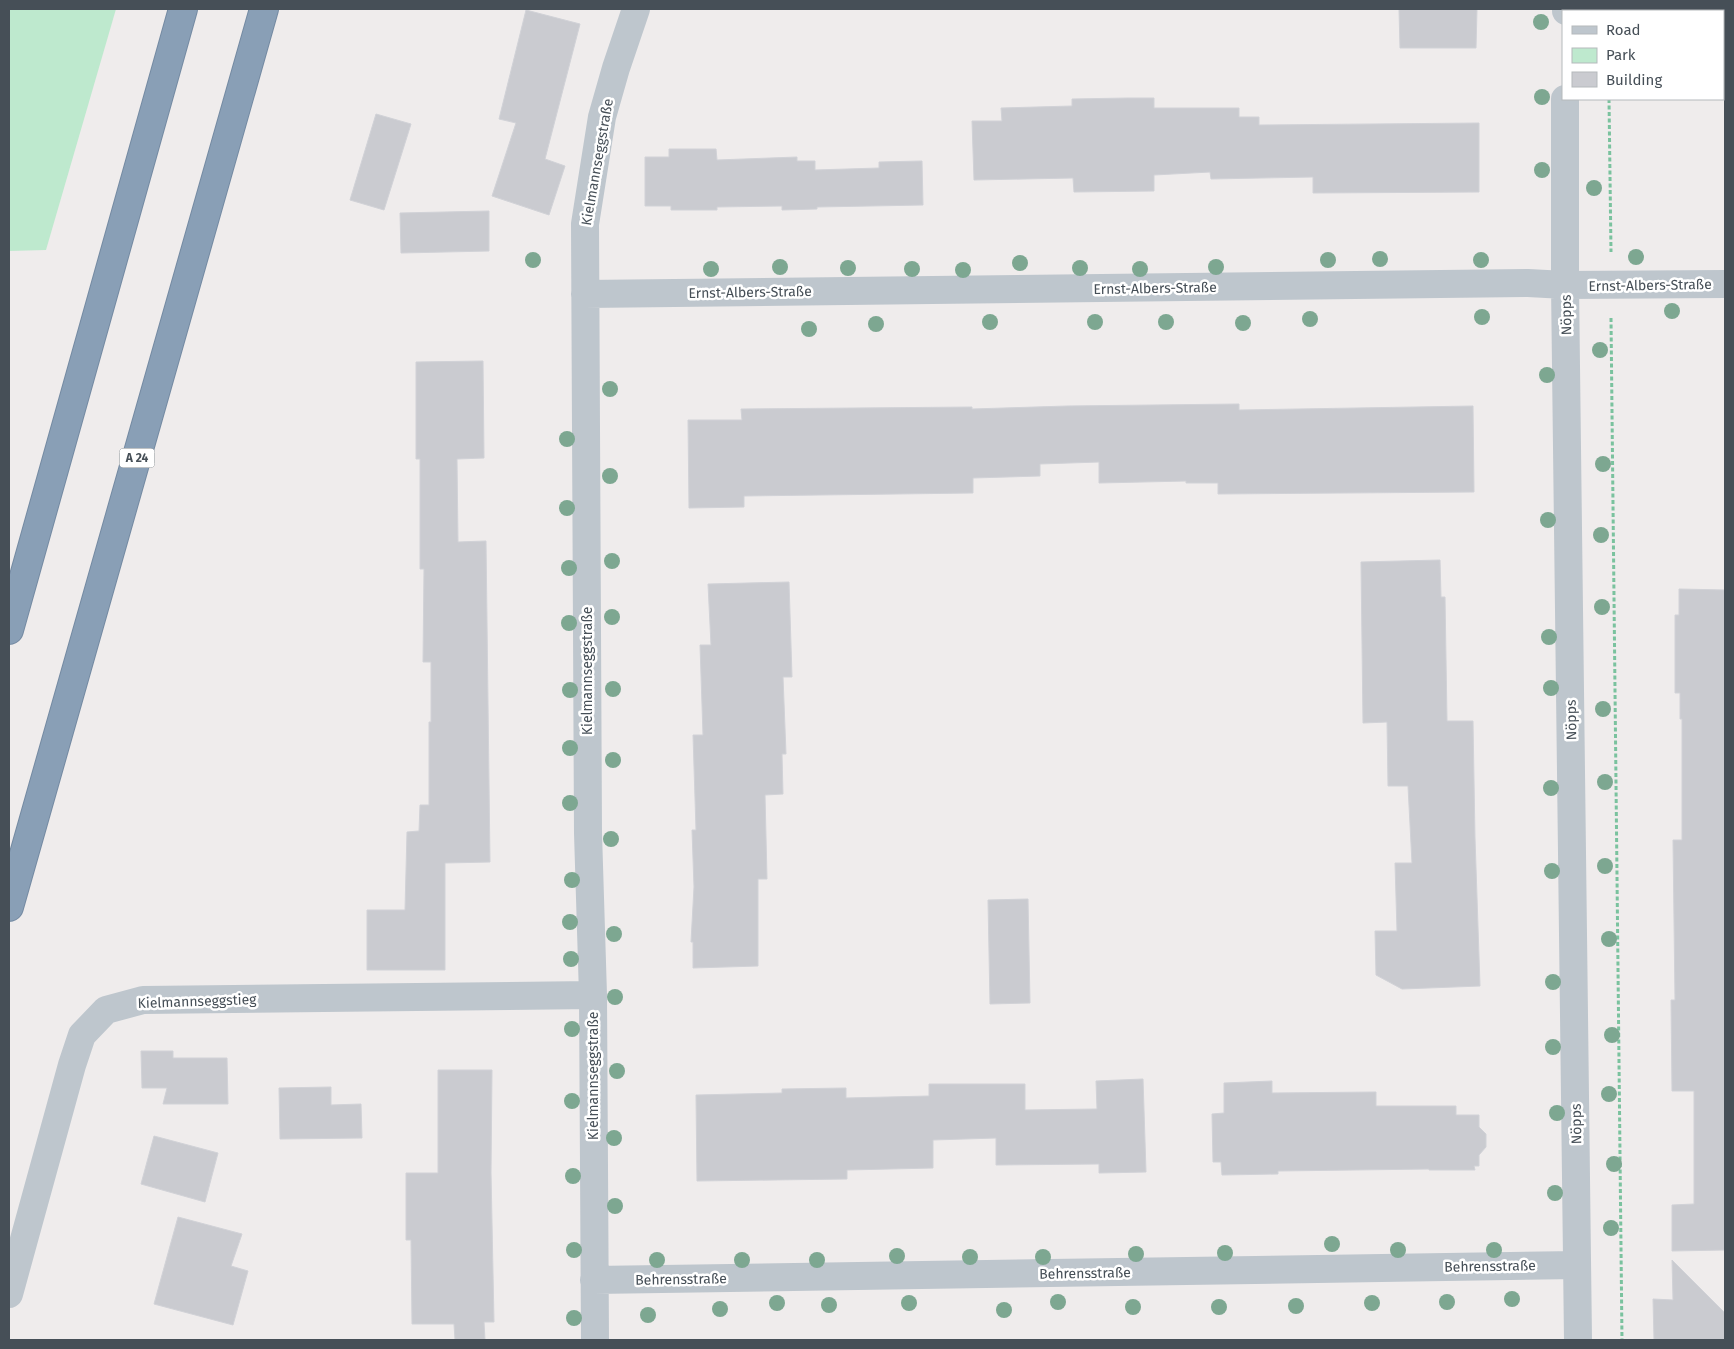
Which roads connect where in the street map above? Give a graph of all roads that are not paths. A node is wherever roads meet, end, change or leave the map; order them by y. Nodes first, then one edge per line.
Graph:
1 (183, 9) edge
2 (264, 9) edge
3 (636, 9) edge
4 (1566, 100) edge
5 (1725, 284) edge
6 (1566, 286) junction
7 (585, 294) junction
8 (9, 630) edge
9 (9, 908) edge
10 (593, 995) junction
11 (1577, 1265) junction
12 (594, 1280) junction
13 (9, 1294) edge
14 (595, 1340) edge
15 (1578, 1340) edge

1 - 8 highway
2 - 9 highway, A 24
3 - 7 street, Kielmannseggstraße
4 - 6 street, Nöpps
5 - 6 street, Ernst-Albers-Straße
6 - 7 street, Ernst-Albers-Straße
6 - 11 street, Nöpps
7 - 10 street, Kielmannseggstraße
10 - 12 street, Kielmannseggstraße
10 - 13 street, Kielmannseggstieg
11 - 12 street, Behrensstraße
11 - 15 street, Nöpps
12 - 14 street, Kielmannseggstraße

